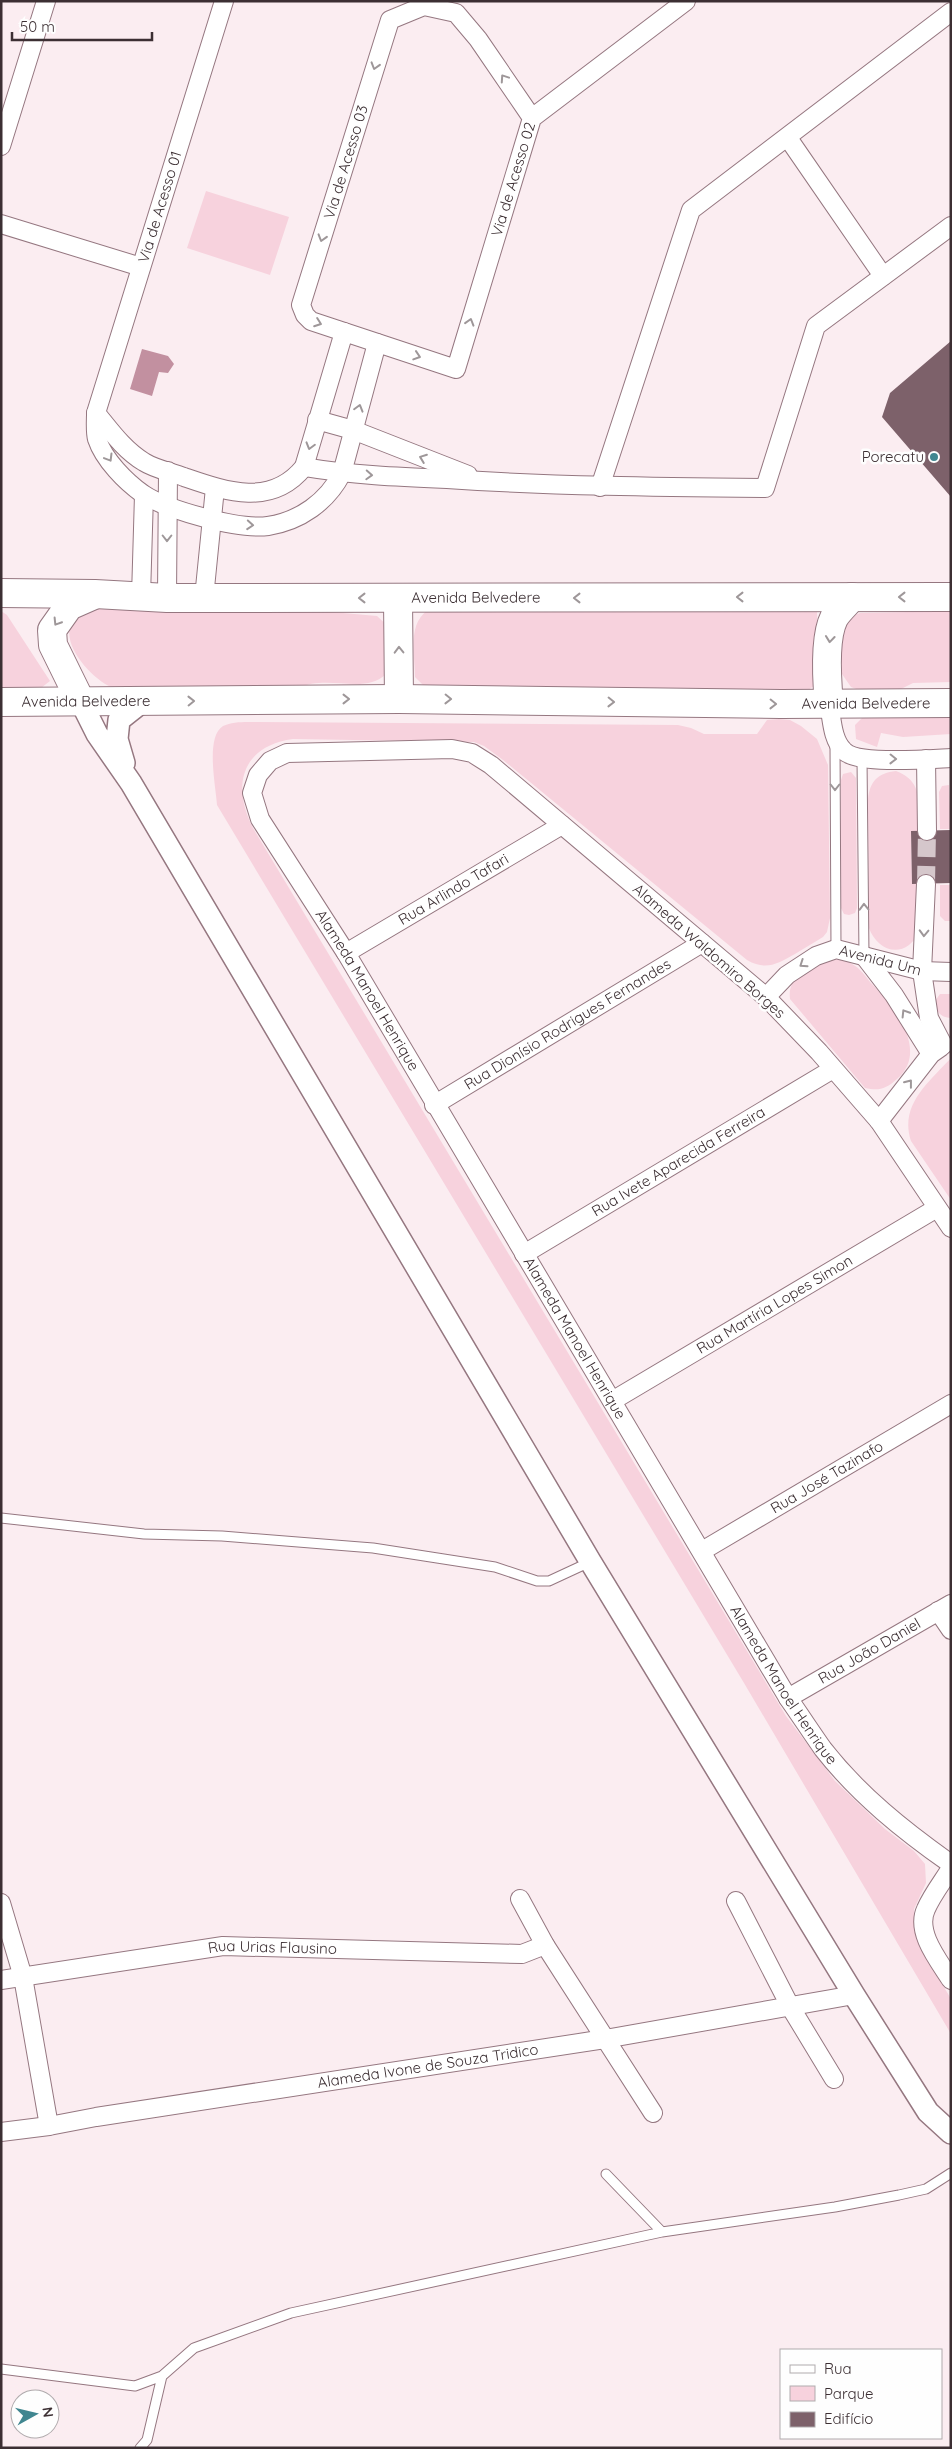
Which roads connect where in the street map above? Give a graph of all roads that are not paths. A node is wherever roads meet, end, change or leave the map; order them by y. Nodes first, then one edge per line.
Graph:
1 (46, 1) edge
2 (224, 1) edge
3 (686, 1) edge
4 (951, 12) edge
5 (532, 118) junction
6 (788, 138) junction
7 (1, 146) edge
8 (1, 224) edge
9 (951, 226) edge
10 (141, 267) junction
11 (884, 276) junction
12 (344, 332) junction
13 (377, 343) junction
14 (96, 413) junction
15 (317, 420) junction
16 (352, 430) junction
17 (304, 467) junction
18 (168, 472) junction
19 (342, 473) junction
20 (485, 482) junction
21 (600, 487) junction
22 (214, 488) junction
23 (144, 495) junction
24 (167, 506) junction
25 (212, 519) junction
26 (1, 593) edge
27 (95, 594) junction
28 (154, 597) junction
29 (852, 597) junction
30 (951, 597) edge
31 (204, 598) junction
32 (398, 598) junction
33 (399, 699) junction
34 (142, 701) junction
35 (1, 702) edge
36 (80, 702) junction
37 (951, 703) edge
38 (829, 704) junction
39 (835, 738) junction
40 (472, 753) joint
41 (862, 758) junction
42 (951, 758) edge
43 (926, 759) junction
44 (131, 782) junction
45 (562, 825) junction
46 (928, 831) tunnel mouth
47 (926, 884) tunnel mouth
48 (702, 943) junction
49 (836, 949) junction
50 (346, 953) junction
51 (864, 956) junction
52 (922, 971) junction
53 (951, 972) edge
54 (766, 997) junction
55 (942, 1047) edge
56 (833, 1069) junction
57 (434, 1105) junction
58 (879, 1121) junction
59 (937, 1208) junction
60 (951, 1228) edge
61 (524, 1254) junction
62 (612, 1401) junction
63 (951, 1404) edge
64 (1, 1518) edge
65 (702, 1551) junction
66 (590, 1562) junction
67 (944, 1608) edge
68 (951, 1630) edge
69 (788, 1698) junction
70 (951, 1864) edge
71 (951, 1868) edge
72 (520, 1898) dead end
73 (736, 1901) dead end
74 (1, 1903) edge
75 (545, 1945) junction
76 (23, 1977) junction
77 (1, 1980) edge
78 (951, 1980) edge
79 (854, 1995) junction
80 (791, 2008) junction
81 (605, 2039) junction
82 (834, 2079) dead end
83 (653, 2112) dead end
84 (49, 2126) junction
85 (1, 2132) edge
86 (951, 2133) edge
87 (951, 2173) edge
88 (606, 2174) dead end
89 (662, 2232) junction
90 (1, 2369) edge
91 (162, 2376) junction
92 (140, 2448) edge

1 - 7 street
2 - 10 street, Via de Acesso 01
3 - 5 street, Via de Acesso 02
4 - 6 street
5 -> 12 street, Via de Acesso 03
13 -> 5 street, Via de Acesso 02
6 - 11 street
6 - 21 street
8 - 10 street
9 - 11 street
10 - 14 street, Via de Acesso 01
11 - 21 street
12 - 13 street
12 - 15 street
16 -> 13 street
14 - 18 street
14 -> 23 street, Via de Acesso 01
15 - 16 street
15 -> 17 street
16 - 19 street
20 -> 16 street
17 - 19 street
17 - 22 street
18 - 22 street
18 - 24 street
19 -> 20 street
25 -> 19 street, Via de Acesso 01
20 - 21 street
22 - 25 street
23 - 24 street, Via de Acesso 01
23 - 28 street
24 - 25 street, Via de Acesso 01
24 -> 28 street
25 - 31 street
26 - 27 main road, Avenida Belvedere
27 - 28 main road, Avenida Belvedere
27 -> 36 main road
28 - 31 main road, Avenida Belvedere
30 -> 29 main road, Avenida Belvedere
29 -> 32 main road, Avenida Belvedere
29 -> 38 main road
32 -> 31 main road, Avenida Belvedere
33 -> 32 main road
34 -> 33 main road, Avenida Belvedere
33 -> 38 main road, Avenida Belvedere
34 - 36 main road, Avenida Belvedere
34 - 44 street
35 - 36 main road, Avenida Belvedere
36 - 44 street
37 - 38 main road, Avenida Belvedere
38 - 39 street
39 - 41 street
39 -> 49 lane
40 - 45 street, Alameda Waldomiro Borges
40 - 50 street, Alameda Manoel Henrique
41 -> 43 street
51 -> 41 lane
42 - 43 street
43 - 46 street
44 - 66 street
45 - 48 street, Alameda Waldomiro Borges
45 - 50 street, Rua Arlindo Tafari
47 -> 52 street
48 - 54 street, Alameda Waldomiro Borges
48 - 57 street, Rua Dionísio Rodrigues Fernandes
49 - 51 street, Avenida Um
49 -> 54 street, Avenida Um
50 - 57 street, Alameda Manoel Henrique
51 - 52 street, Avenida Um
55 -> 51 street
52 - 53 street, Avenida Um
52 - 55 street
54 - 56 street, Alameda Waldomiro Borges
58 -> 55 street
56 - 58 street, Alameda Waldomiro Borges
56 - 61 street, Rua Ivete Aparecida Ferreira
57 - 61 street, Alameda Manoel Henrique
58 - 59 street, Alameda Waldomiro Borges
59 - 60 street, Alameda Waldomiro Borges
59 - 62 street, Rua Martíria Lopes Simon
61 - 62 street, Alameda Manoel Henrique
62 - 65 street, Alameda Manoel Henrique
63 - 65 street, Rua José Tazinafo
64 - 66 lane
65 - 69 street, Alameda Manoel Henrique
66 - 79 street
67 - 68 street
67 - 69 street, Rua João Daniel
69 - 70 street, Alameda Manoel Henrique
71 - 78 street
72 - 75 street
73 - 80 street
74 - 76 street
75 - 76 street, Rua Urias Flausino
75 - 81 street
76 - 77 street, Rua Urias Flausino
76 - 84 street
79 - 80 street, Alameda Ivone de Souza Tridico
79 - 86 street
80 - 81 street, Alameda Ivone de Souza Tridico
80 - 82 street
81 - 83 street
81 - 84 street, Alameda Ivone de Souza Tridico
84 - 85 street, Alameda Ivone de Souza Tridico
87 - 89 lane
88 - 89 lane
89 - 91 lane
90 - 91 lane
91 - 92 lane

